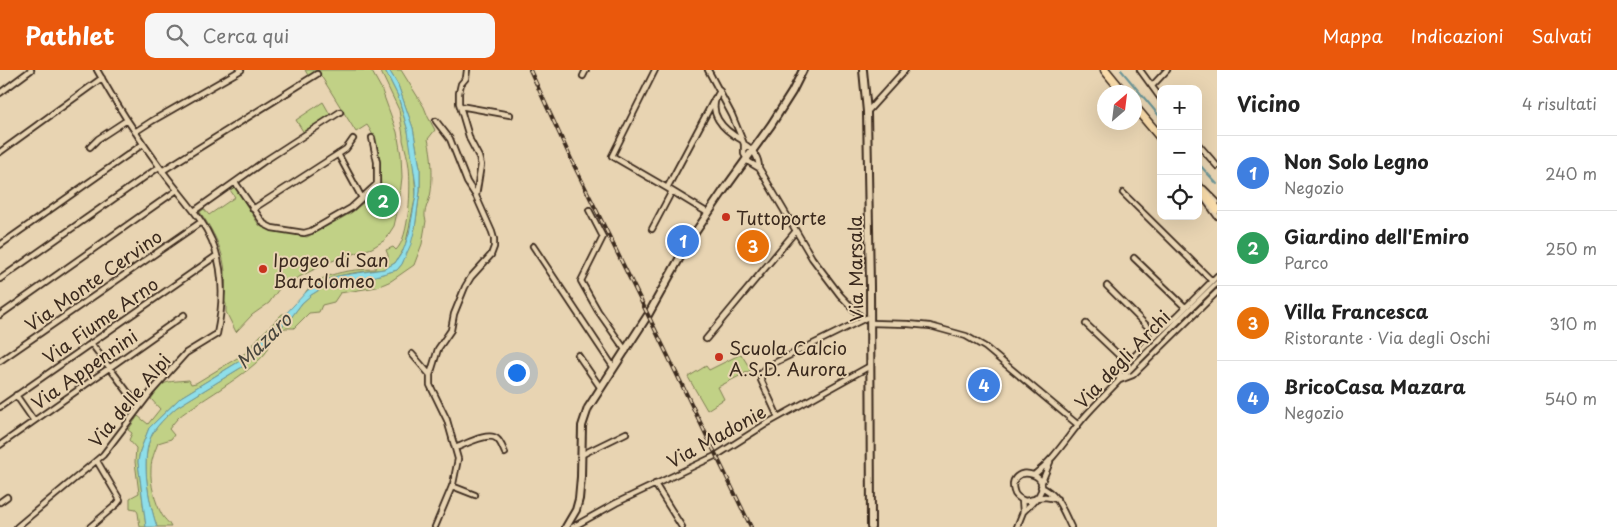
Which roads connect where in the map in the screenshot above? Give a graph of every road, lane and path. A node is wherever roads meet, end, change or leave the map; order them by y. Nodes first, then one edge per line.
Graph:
1 (31, 70) edge
2 (97, 70) edge
3 (241, 70) edge
4 (467, 70) edge
5 (586, 70) edge
6 (655, 70) edge
7 (708, 70) edge
8 (803, 70) edge
9 (863, 70) edge
10 (906, 70) edge
11 (1105, 70) edge
12 (1140, 70) edge
13 (1167, 70) edge
14 (317, 74) dead end
15 (583, 76) dead end
16 (102, 78) junction
17 (1117, 85) edge
18 (1152, 86) junction
19 (720, 91) junction
20 (0, 93) edge
21 (1157, 94) edge
22 (715, 98) junction
23 (460, 106) junction
24 (340, 112) dead end
25 (867, 112) junction
26 (510, 115) dead end
27 (1142, 115) edge
28 (127, 120) junction
29 (436, 122) dead end
30 (135, 132) junction
31 (1157, 133) edge
32 (372, 138) dead end
33 (353, 139) dead end
34 (743, 142) junction
35 (143, 144) junction
36 (90, 147) dead end
37 (1202, 149) edge
38 (0, 152) edge
39 (753, 152) junction
40 (338, 154) junction
41 (747, 159) junction
42 (1217, 166) edge
43 (759, 168) junction
44 (161, 169) junction
45 (235, 182) junction
46 (667, 188) junction
47 (1202, 189) edge
48 (177, 190) junction
49 (1202, 190) edge
50 (672, 191) junction
51 (1123, 193) dead end
52 (1202, 195) edge
53 (476, 196) junction
54 (362, 198) junction
55 (1217, 202) edge
56 (253, 209) junction
57 (589, 210) dead end
58 (1217, 210) edge
59 (194, 211) junction
60 (708, 214) junction
61 (1217, 216) edge
62 (202, 222) junction
63 (652, 229) dead end
64 (795, 232) junction
65 (0, 245) edge
66 (533, 246) dead end
67 (216, 256) junction
68 (1134, 258) dead end
69 (1217, 276) edge
70 (0, 279) edge
71 (1215, 282) edge
72 (1108, 286) dead end
73 (1217, 292) edge
74 (1186, 307) junction
75 (0, 315) edge
76 (184, 315) dead end
77 (868, 320) junction
78 (1086, 324) dead end
79 (1156, 335) junction
80 (706, 339) dead end
81 (91, 343) junction
82 (626, 351) junction
83 (412, 354) dead end
84 (578, 355) dead end
85 (0, 361) edge
86 (1127, 363) junction
87 (870, 366) junction
88 (110, 368) junction
89 (614, 368) junction
90 (430, 375) junction
91 (1118, 380) junction
92 (600, 387) junction
93 (16, 395) junction
94 (0, 407) edge
95 (139, 408) junction
96 (778, 418) junction
97 (34, 421) junction
98 (1077, 424) junction
99 (626, 433) dead end
100 (0, 445) edge
101 (455, 448) junction
102 (505, 454) dead end
103 (581, 455) junction
104 (1051, 459) junction
105 (97, 461) junction
106 (1034, 475) junction
107 (656, 484) junction
108 (1041, 485) junction
109 (452, 486) junction
110 (474, 495) dead end
111 (7, 497) dead end
112 (1036, 498) junction
113 (1057, 499) junction
114 (1022, 500) junction
115 (0, 502) edge
116 (1023, 512) junction
117 (17, 527) edge
118 (90, 527) edge
119 (435, 527) edge
120 (566, 527) edge
121 (574, 527) edge
122 (682, 527) edge
123 (871, 527) edge
124 (1017, 527) edge
125 (1071, 527) edge

1 - 20 street
2 - 16 street, Via delle Alpi
3 - 30 street
4 - 23 street
5 - 15 street
6 - 46 street
7 - 19 street
8 - 39 street
9 - 25 street, Via Marsala
10 - 25 street
11 - 17 main road
12 - 18 street
13 - 18 street
14 - 44 street
16 - 28 street, Via delle Alpi
16 - 38 street
18 - 21 street
19 - 22 street
19 - 34 street
22 - 34 street
22 - 46 street
23 - 26 street
23 - 53 street
24 - 45 street
25 - 77 street, Via Marsala
27 - 31 main road
28 - 30 street, Via delle Alpi
28 - 36 street
29 - 53 street
30 - 35 street, Via delle Alpi
32 - 54 street
33 - 40 street
34 - 39 street
34 - 41 street
35 - 44 street, Via delle Alpi
35 - 65 street
37 - 42 street
39 - 41 street
39 - 43 street
40 - 54 street
40 - 56 street
41 - 43 street
41 - 60 street
43 - 64 street
44 - 48 street, Via delle Alpi
44 - 70 street
45 - 56 street
45 - 59 street
46 - 50 street
47 - 55 street
48 - 59 street, Via delle Alpi
48 - 75 street
49 - 58 main road
50 - 60 street
50 - 63 street
51 - 71 street
52 - 61 street
53 - 90 street
54 - 56 street
57 - 82 street
59 - 62 street, Via delle Alpi
60 - 82 street
62 - 67 street, Via delle Alpi
62 - 85 street, Via Monte Cervino
64 - 77 street
64 - 80 street
66 - 89 street
67 - 81 street, Via Fiume Arno
67 - 95 street, Via delle Alpi
68 - 74 street
69 - 71 street
71 - 74 street
71 - 91 street, Via degli Archi
72 - 79 street
73 - 91 street
74 - 79 street
76 - 88 street, Via Appennini
77 - 87 street, Via Marsala
77 - 96 street
77 - 98 street
78 - 86 street
79 - 86 street
81 - 88 street
81 - 93 street, Via Fiume Arno
82 - 89 street
83 - 90 street
84 - 92 street
86 - 91 street
87 - 96 street, Via Madonie
87 - 123 street, Via Marsala
88 - 95 street
88 - 97 street, Via Appennini
89 - 92 street
90 - 101 street
91 - 98 street, Via degli Archi
92 - 103 street
93 - 94 street, Via Fiume Arno
93 - 97 street
95 - 105 street, Via delle Alpi
96 - 107 street, Via Madonie
97 - 100 street, Via Appennini
98 - 104 street, Via degli Archi
99 - 103 street
101 - 102 street
101 - 109 street
103 - 120 street
104 - 106 street, Via degli Archi
104 - 108 street, Via degli Archi
105 - 117 street, Via delle Alpi
105 - 118 street
106 - 108 street
106 - 114 street
107 - 121 street, Via Madonie
107 - 122 street
108 - 112 street
108 - 113 street
109 - 110 street
109 - 119 street
111 - 115 street
112 - 113 street
112 - 114 street
112 - 116 street
113 - 125 street
114 - 116 street
116 - 124 street

